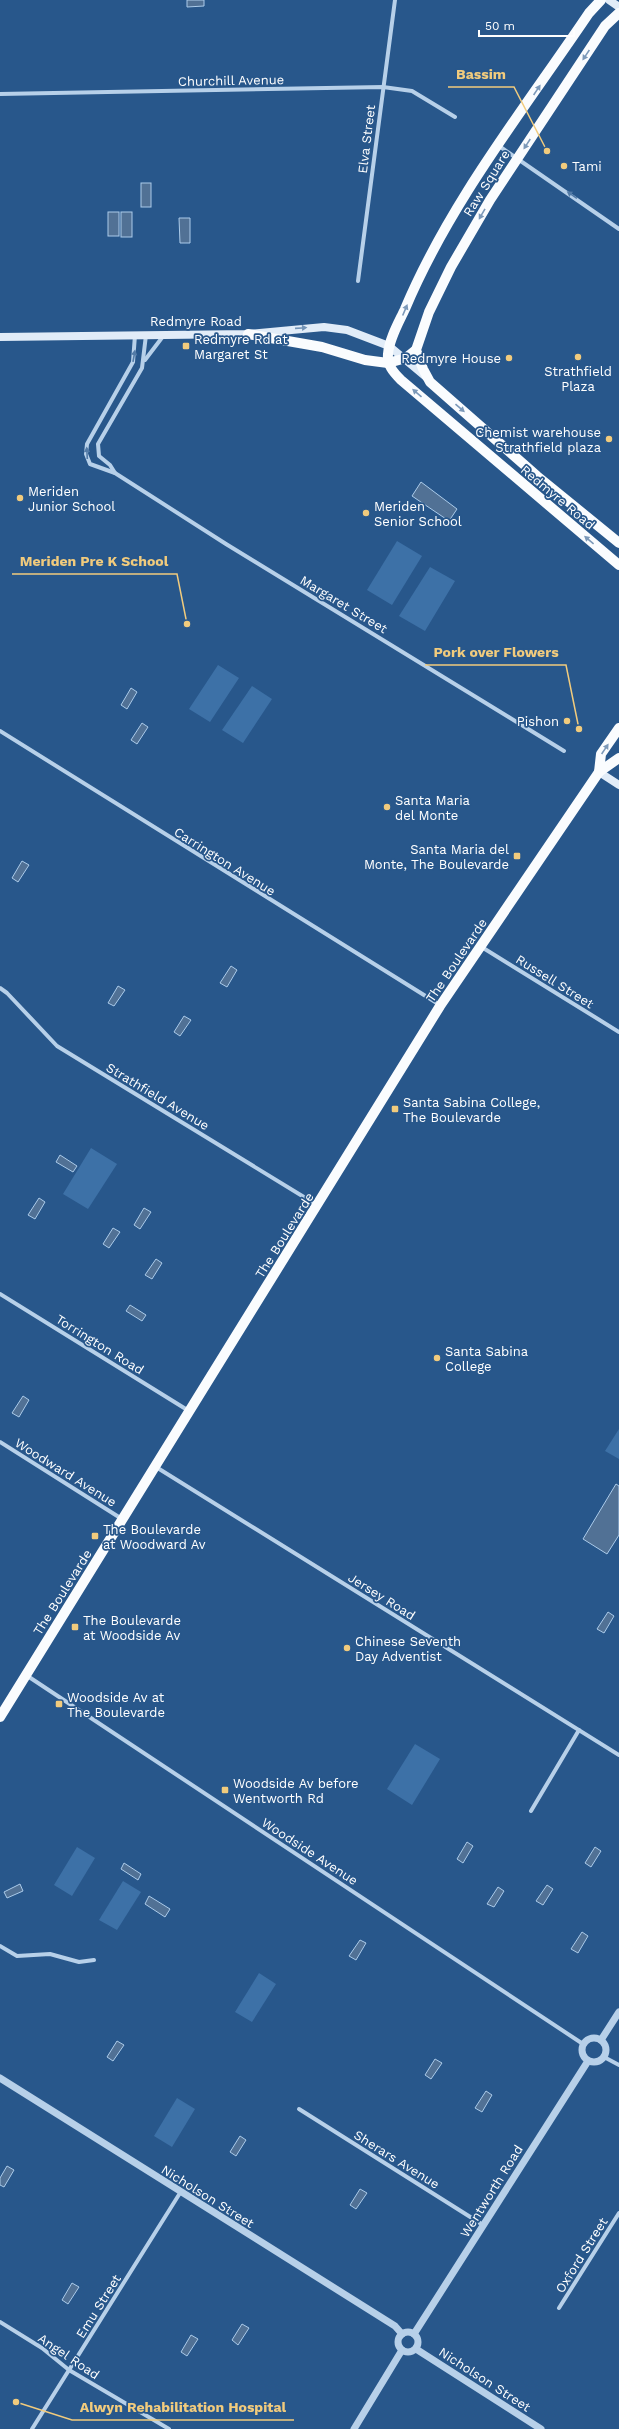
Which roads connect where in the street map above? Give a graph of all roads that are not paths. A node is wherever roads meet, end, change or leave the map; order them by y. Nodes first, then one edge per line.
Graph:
1 (395, 0) edge
2 (601, 0) edge
3 (610, 0) edge
4 (619, 7) edge
5 (619, 13) edge
6 (383, 87) junction
7 (0, 94) edge
8 (455, 117) dead end
9 (499, 146) junction
10 (518, 158) junction
11 (619, 228) edge
12 (358, 281) dead end
13 (146, 334) junction
14 (165, 334) junction
15 (248, 334) junction
16 (135, 335) junction
17 (0, 337) edge
18 (390, 346) junction
19 (416, 350) junction
20 (406, 358) junction
21 (145, 360) junction
22 (365, 360) junction
23 (388, 363) junction
24 (401, 380) junction
25 (430, 382) junction
26 (115, 474) junction
27 (619, 543) edge
28 (619, 565) edge
29 (619, 728) edge
30 (0, 730) edge
31 (564, 751) dead end
32 (619, 758) edge
33 (599, 772) junction
34 (619, 785) edge
35 (480, 946) junction
36 (0, 988) edge
37 (440, 1006) junction
38 (619, 1032) edge
39 (317, 1205) junction
40 (0, 1294) edge
41 (189, 1411) junction
42 (0, 1442) edge
43 (155, 1466) junction
44 (122, 1519) junction
45 (26, 1675) junction
46 (1, 1714) edge
47 (579, 1730) junction
48 (619, 1755) edge
49 (531, 1811) dead end
50 (0, 1946) edge
51 (94, 1960) dead end
52 (619, 2012) edge
53 (601, 2040) junction
54 (583, 2044) junction
55 (604, 2057) junction
56 (588, 2061) junction
57 (619, 2065) edge
58 (0, 2078) edge
59 (299, 2109) dead end
60 (180, 2193) junction
61 (619, 2213) edge
62 (483, 2226) junction
63 (559, 2308) dead end
64 (0, 2322) edge
65 (402, 2334) junction
66 (414, 2334) junction
67 (416, 2349) junction
68 (402, 2350) junction
69 (69, 2370) junction
70 (32, 2429) edge
71 (170, 2429) edge
72 (354, 2429) edge
73 (541, 2429) edge

1 - 6 street, Elva Street
9 -> 2 main road, Raw Square
3 - 4 main road
5 -> 10 main road, Raw Square
6 - 7 street, Churchill Avenue
6 - 8 street, Churchill Avenue
6 - 12 street, Elva Street
9 - 10 street
18 -> 9 main road, Raw Square
11 -> 10 street
10 -> 19 main road, Raw Square
13 - 14 main road, Redmyre Road
13 - 16 main road, Redmyre Road
13 - 21 street, Margaret Street
14 - 15 main road, Redmyre Road
14 - 21 street, Margaret Street
15 -> 18 main road, Redmyre Road
15 - 22 main road
16 - 17 main road, Redmyre Road
26 -> 16 street, Margaret Street
18 - 20 main road, Redmyre Road
18 - 23 main road
19 - 20 main road
19 - 25 main road
20 - 23 main road
20 - 25 main road, Redmyre Road
21 - 26 street, Margaret Street
22 - 23 main road
22 - 24 main road
23 - 24 main road, Redmyre Road
28 -> 24 main road, Redmyre Road
25 -> 27 main road, Redmyre Road
26 - 31 street, Margaret Street
33 -> 29 main road, The Boulevarde
30 - 37 street, Carrington Avenue
32 - 33 main road, The Boulevarde
33 - 34 main road
33 - 35 main road, The Boulevarde
35 - 37 main road, The Boulevarde
35 - 38 street, Russell Street
36 - 39 street, Strathfield Avenue
37 - 39 main road, The Boulevarde
39 - 41 main road, The Boulevarde
40 - 41 street, Torrington Road
41 - 43 main road, The Boulevarde
42 - 44 street, Woodward Avenue
43 - 44 main road, The Boulevarde
43 - 47 street, Jersey Road
44 - 45 main road, The Boulevarde
45 - 46 main road, The Boulevarde
45 - 54 street, Woodside Avenue
47 - 48 street, Jersey Road
47 - 49 street
50 - 51 street
52 - 53 street
53 - 54 street
53 - 55 street
54 - 56 street
55 - 56 street
55 - 57 street
56 - 62 street, Wentworth Road
58 - 60 street, Nicholson Street
59 - 62 street, Sherars Avenue
60 - 65 street, Nicholson Street
60 - 69 street, Emu Street
61 - 63 street, Oxford Street
62 - 66 street, Wentworth Road
64 - 69 street, Angel Road
65 - 66 street
65 - 68 street
66 - 67 street
67 - 68 street
67 - 73 street, Nicholson Street
68 - 72 street
69 - 70 street, Emu Street
69 - 71 street, Angel Road

